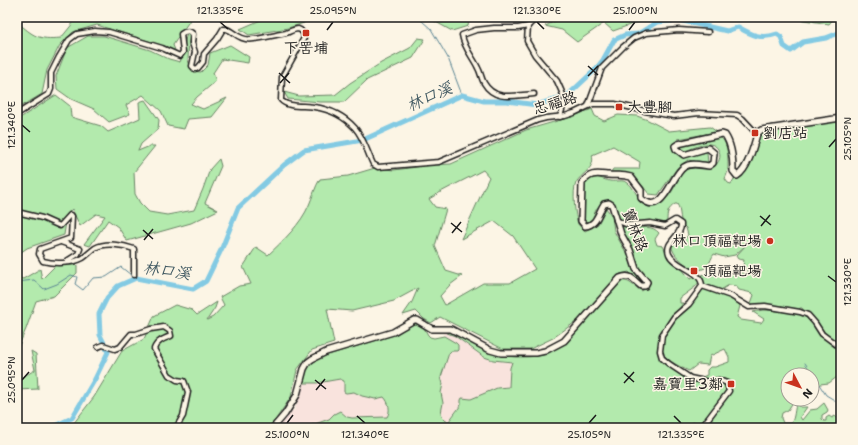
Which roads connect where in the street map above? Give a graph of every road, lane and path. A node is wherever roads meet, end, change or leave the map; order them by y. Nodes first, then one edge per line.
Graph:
1 (537, 17) edge
2 (528, 26) junction
3 (708, 32) dead end
4 (534, 94) dead end
5 (588, 106) junction
6 (17, 114) edge
7 (560, 116) junction
8 (841, 118) edge
9 (757, 134) junction
10 (17, 212) edge
11 (616, 220) junction
12 (61, 242) junction
13 (64, 262) junction
14 (134, 276) dead end
15 (702, 286) junction
16 (841, 346) edge
17 (98, 347) dead end
18 (176, 428) edge
19 (273, 428) edge
20 (701, 428) edge

1 - 2 street
2 - 4 street
2 - 7 street
3 - 5 street
5 - 7 street, 忠福路
5 - 9 street, 忠福路
6 - 7 street, 忠福路
8 - 9 main road
9 - 11 main road, 寶林路
10 - 12 street
11 - 15 street
11 - 19 main road, 寶林路
12 - 13 street
12 - 13 street
13 - 14 street
15 - 16 street
15 - 20 street
17 - 18 street

